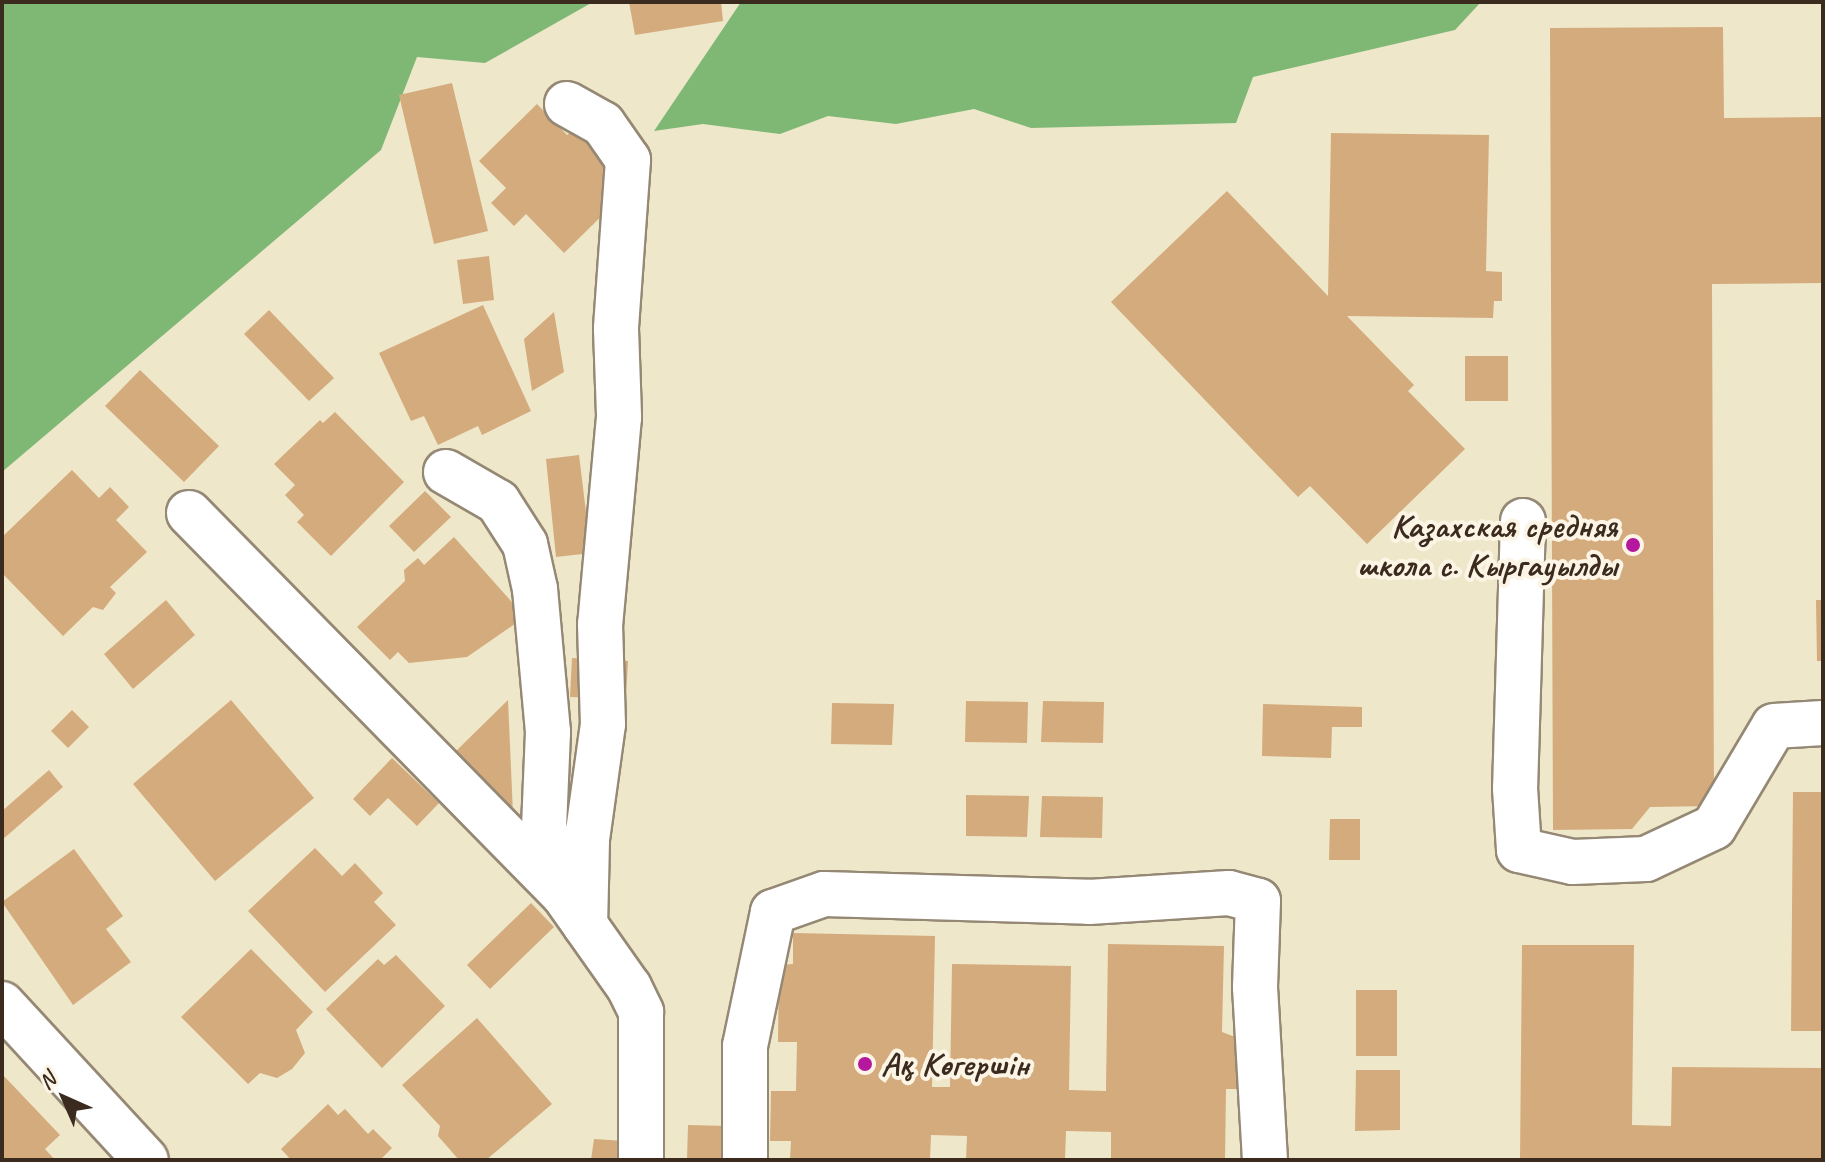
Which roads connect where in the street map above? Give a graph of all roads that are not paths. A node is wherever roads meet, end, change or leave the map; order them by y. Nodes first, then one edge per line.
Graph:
1 (567, 104) dead end
2 (446, 472) dead end
3 (189, 513) dead end
4 (1523, 521) dead end
5 (1823, 723) edge
6 (574, 910) junction
7 (2, 1004) edge
8 (146, 1160) edge
9 (641, 1160) edge
10 (745, 1160) edge
11 (1265, 1160) edge

1 - 6 street
2 - 6 street
3 - 6 street
4 - 5 street
6 - 9 street
7 - 8 street
10 - 11 street

